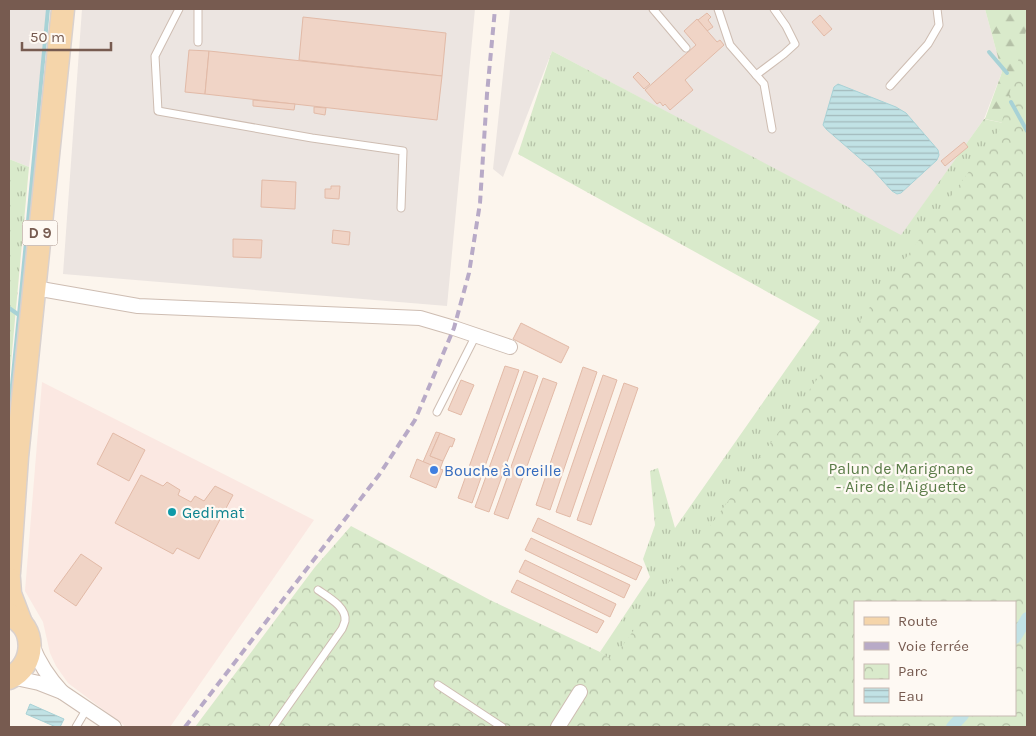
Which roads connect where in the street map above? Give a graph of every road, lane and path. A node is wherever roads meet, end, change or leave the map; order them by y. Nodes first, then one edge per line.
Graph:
1 (63, 9) edge
2 (179, 9) edge
3 (198, 9) edge
4 (654, 9) edge
5 (718, 9) edge
6 (774, 9) edge
7 (937, 9) edge
8 (198, 42) dead end
9 (686, 48) dead end
10 (756, 75) junction
11 (890, 86) dead end
12 (772, 130) dead end
13 (401, 208) dead end
14 (34, 288) junction
15 (476, 335) junction
16 (510, 347) dead end
17 (437, 412) dead end
18 (17, 457) junction
19 (9, 509) edge
20 (9, 573) edge
21 (9, 579) edge
22 (318, 590) dead end
23 (20, 626) edge
24 (10, 678) edge
25 (438, 685) dead end
26 (62, 692) junction
27 (580, 692) dead end
28 (86, 710) junction
29 (79, 726) edge
30 (114, 727) edge
31 (273, 727) edge
32 (502, 727) edge
33 (558, 727) edge

1 - 14 main road, D 9
2 - 13 lane
3 - 8 lane
4 - 9 lane
5 - 10 lane
6 - 10 lane
7 - 11 lane
10 - 12 lane
14 - 15 street
14 - 18 main road, D 9
15 - 16 street
15 - 17 lane
18 - 19 main road, D 9
18 - 20 main road, D 9
21 - 23 main road
22 - 31 lane
23 - 24 main road
23 - 26 street
24 - 26 street
25 - 32 lane
26 - 28 street
27 - 33 street
28 - 29 lane
28 - 30 street

